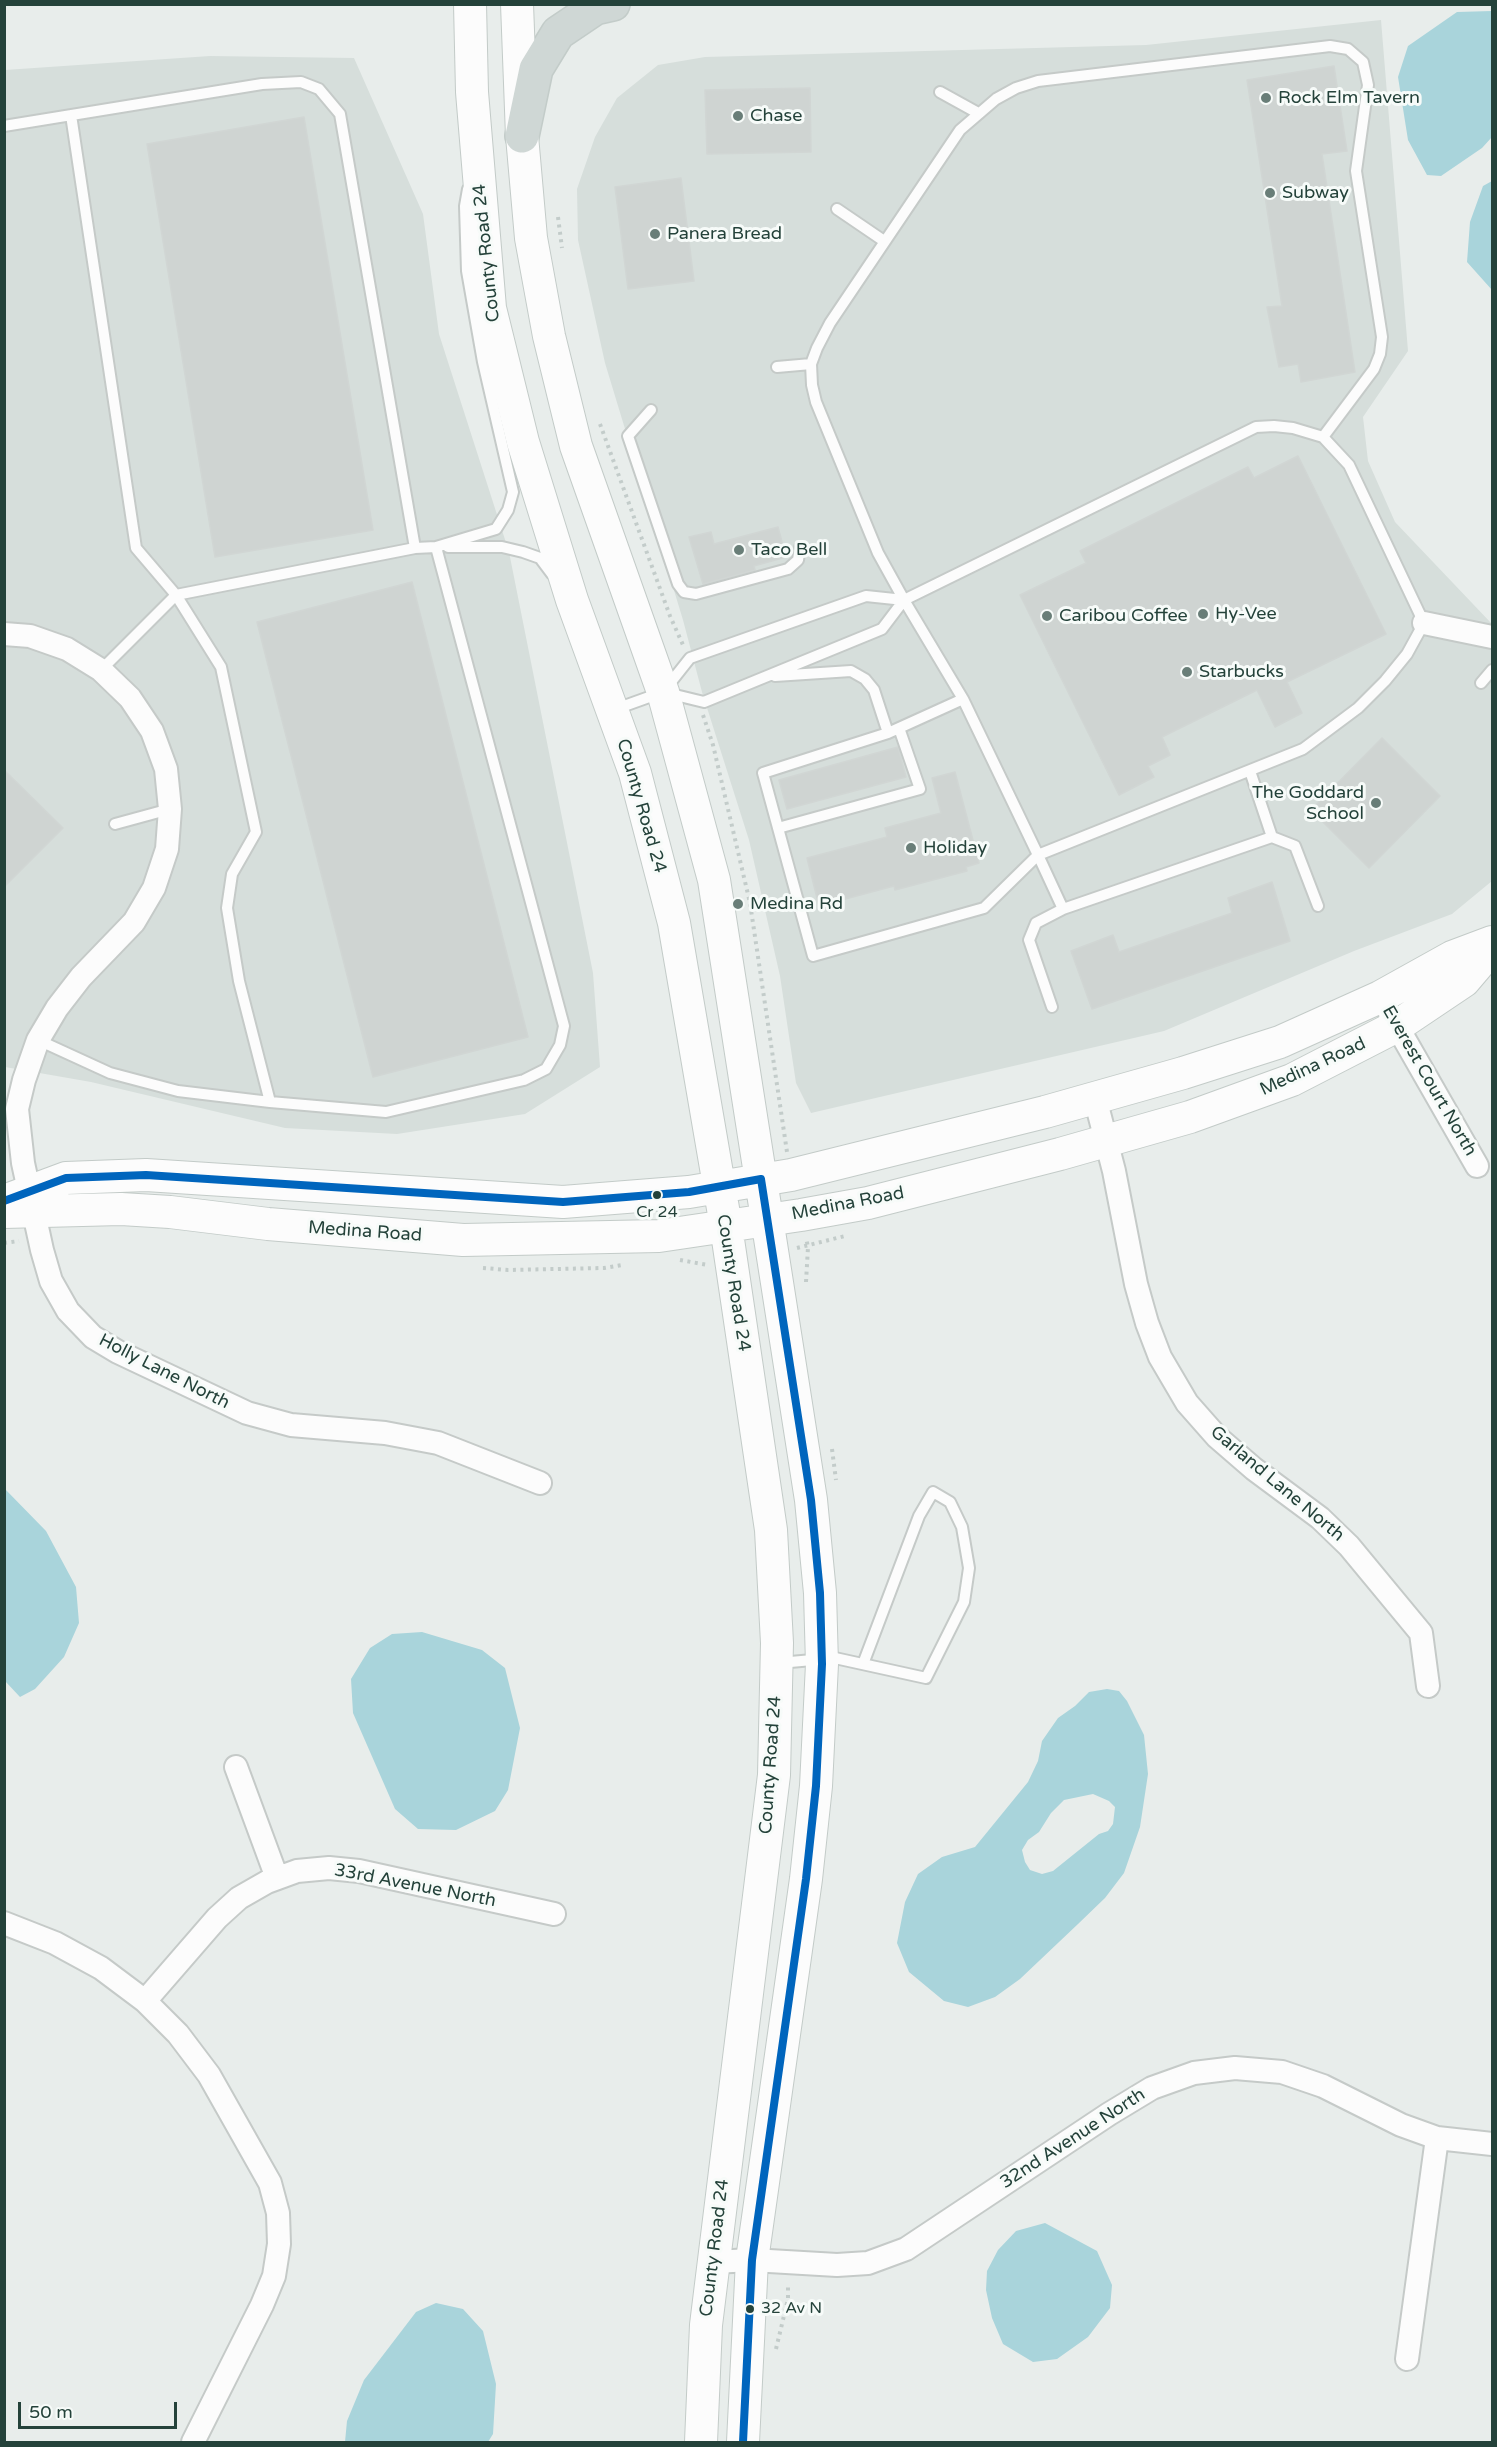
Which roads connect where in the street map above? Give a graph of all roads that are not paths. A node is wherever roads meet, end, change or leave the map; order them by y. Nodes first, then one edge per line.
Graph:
1 (470, 4) edge
2 (517, 4) edge
3 (613, 4) edge
4 (940, 92) dead end
5 (978, 113) junction
6 (71, 115) junction
7 (4, 126) edge
8 (522, 136) junction
9 (476, 141) junction
10 (837, 209) dead end
11 (884, 241) junction
12 (811, 364) junction
13 (777, 367) dead end
14 (651, 410) dead end
15 (1323, 437) junction
16 (436, 547) junction
17 (800, 547) dead end
18 (415, 548) junction
19 (176, 596) junction
20 (572, 600) junction
21 (904, 600) junction
22 (1424, 623) junction
23 (4, 634) edge
24 (1492, 637) edge
25 (101, 670) junction
26 (1492, 670) edge
27 (765, 677) junction
28 (1481, 683) dead end
29 (663, 692) junction
30 (963, 699) junction
31 (612, 710) junction
32 (899, 728) junction
33 (888, 733) junction
34 (1250, 771) junction
35 (170, 809) junction
36 (115, 824) dead end
37 (778, 828) junction
38 (1272, 837) junction
39 (1038, 855) junction
40 (1318, 906) dead end
41 (1063, 909) junction
42 (1492, 942) edge
43 (1492, 948) edge
44 (1380, 997) junction
45 (1052, 1006) dead end
46 (1397, 1026) junction
47 (38, 1040) junction
48 (1095, 1098) junction
49 (270, 1102) junction
50 (1106, 1141) junction
51 (1477, 1166) dead end
52 (761, 1179) junction
53 (718, 1187) junction
54 (18, 1204) edge
55 (768, 1218) junction
56 (726, 1226) junction
57 (540, 1483) dead end
58 (822, 1659) junction
59 (776, 1664) junction
60 (863, 1664) junction
61 (1428, 1686) dead end
62 (236, 1767) dead end
63 (277, 1878) junction
64 (554, 1914) dead end
65 (4, 1923) edge
66 (144, 2001) junction
67 (1437, 2138) junction
68 (1492, 2144) edge
69 (752, 2260) junction
70 (713, 2262) junction
71 (1407, 2359) dead end
72 (193, 2442) edge
73 (701, 2442) edge
74 (743, 2442) edge

1 - 9 street, County Road 24
2 - 8 street
3 - 8 main road
4 - 5 lane
5 - 11 lane
5 - 15 lane
6 - 7 lane
6 - 18 lane
6 - 19 lane
8 - 29 street
9 - 16 lane
9 - 20 street, County Road 24
10 - 11 lane
11 - 12 lane
12 - 13 lane
12 - 21 lane
14 - 17 lane
15 - 21 lane
15 - 22 lane
16 - 18 lane
16 - 20 lane
16 - 49 lane
18 - 19 lane
19 - 25 lane
19 - 49 lane
20 - 31 street, County Road 24
21 - 27 lane
21 - 29 lane
21 - 30 lane
22 - 24 street
22 - 34 lane
23 - 25 street, Holly Lane North
25 - 35 street, Holly Lane North
26 - 28 lane
27 - 29 lane
27 - 33 lane
29 - 31 lane
29 - 52 street
30 - 32 lane
30 - 39 lane
31 - 53 street, County Road 24
32 - 33 lane
32 - 37 lane
33 - 37 lane
34 - 38 lane
34 - 39 lane
35 - 36 lane
35 - 47 street, Holly Lane North
37 - 39 lane
38 - 40 lane
38 - 41 lane
39 - 41 lane
41 - 45 lane
42 - 44 street, Medina Road
43 - 46 street, Medina Road
44 - 46 street, Everest Court North
44 - 48 street, Medina Road
46 - 50 street, Medina Road
46 - 51 street, Everest Court North
47 - 49 lane
47 - 54 street, Holly Lane North
48 - 50 street, Garland Lane North
48 - 52 street, Medina Road
50 - 55 street, Medina Road
50 - 61 street, Garland Lane North
52 - 53 street, Medina Road
52 - 55 street
53 - 54 street, Medina Road
53 - 56 street, County Road 24
54 - 56 street, Medina Road
54 - 57 street, Holly Lane North
55 - 56 street, Medina Road
55 - 58 street
56 - 59 street, County Road 24
58 - 59 lane
58 - 60 lane
58 - 69 street
59 - 70 street, County Road 24
60 - 60 lane
62 - 63 street
63 - 64 street, 33rd Avenue North
63 - 66 street, 33rd Avenue North
65 - 66 street
66 - 72 street
67 - 68 street, 32nd Avenue North
67 - 69 street, 32nd Avenue North
67 - 71 street
69 - 70 street, 32nd Avenue North
69 - 74 street
70 - 73 street, County Road 24

